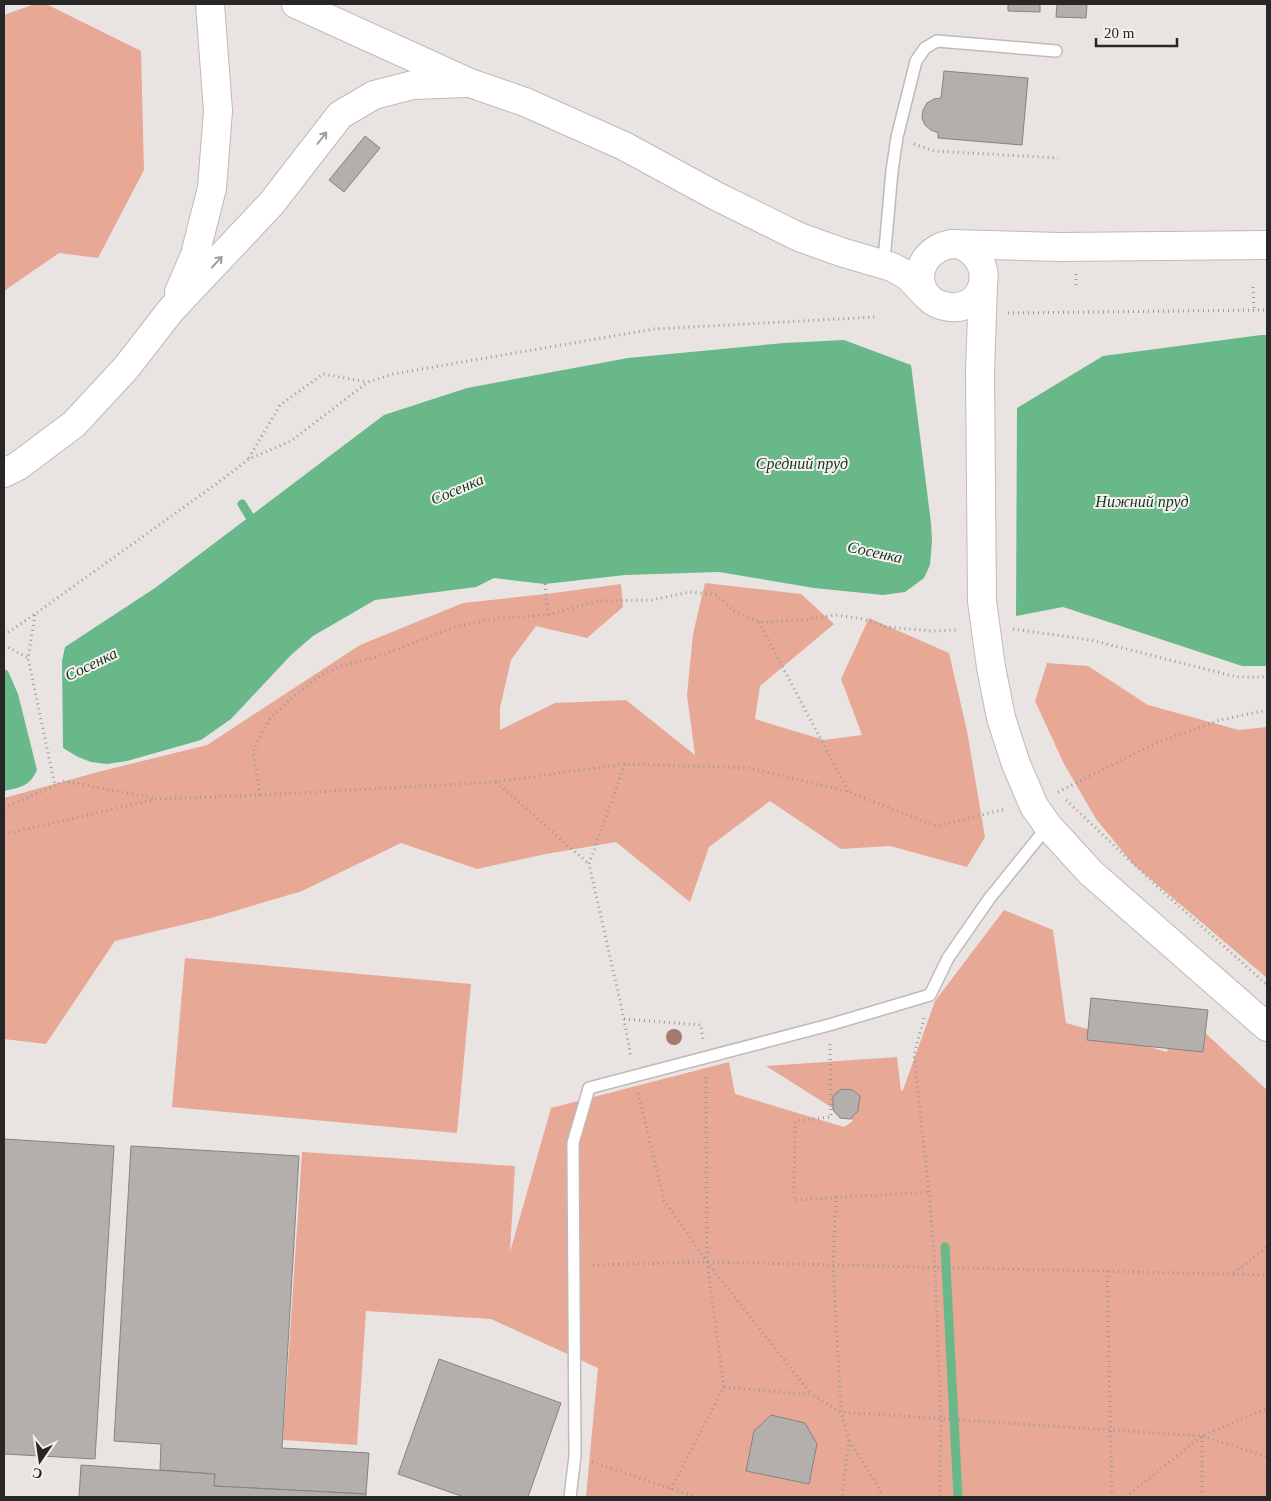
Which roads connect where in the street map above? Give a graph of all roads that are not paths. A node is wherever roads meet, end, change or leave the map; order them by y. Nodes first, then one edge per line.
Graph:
1 (210, 4) edge
2 (296, 4) edge
3 (1056, 51) dead end
4 (470, 83) junction
5 (961, 245) junction
6 (1267, 245) edge
7 (1068, 247) junction
8 (932, 251) junction
9 (877, 260) junction
10 (984, 280) junction
11 (935, 301) junction
12 (171, 310) junction
13 (980, 372) junction
14 (4, 473) edge
15 (1048, 826) junction
16 (1267, 1027) edge
17 (570, 1497) edge

1 - 12 street
2 - 4 street
3 - 9 lane
4 - 9 street
12 -> 4 street
5 - 7 street
5 - 8 street
5 - 10 street
6 - 7 street
7 - 10 street
8 - 9 street
8 - 11 street
9 - 11 street
10 - 11 street
10 - 13 street
11 - 13 street
12 - 14 street
13 - 15 street
15 - 16 street
15 - 17 lane

